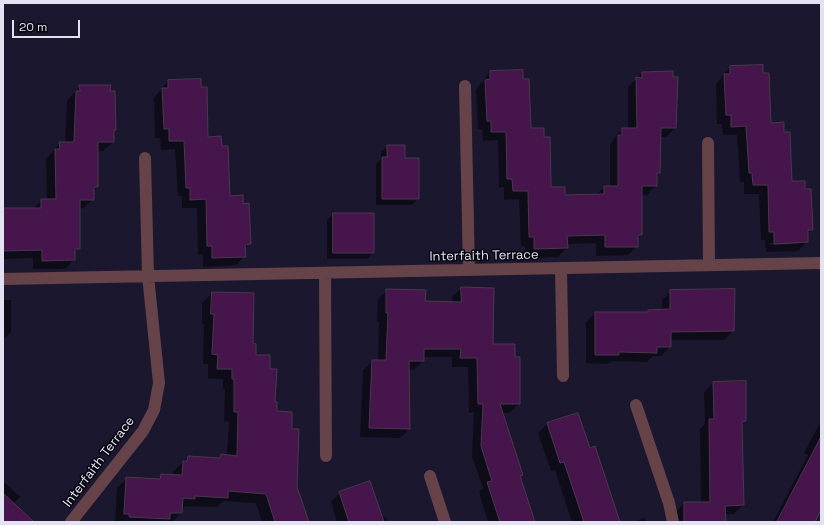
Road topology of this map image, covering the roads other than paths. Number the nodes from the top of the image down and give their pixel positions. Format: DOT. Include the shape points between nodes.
graph roads {
  1 [pos="465,86"];
  2 [pos="708,143"];
  3 [pos="145,158"];
  4 [pos="821,263"];
  5 [pos="709,265"];
  6 [pos="561,268"];
  7 [pos="469,270"];
  8 [pos="325,273"];
  9 [pos="148,276"];
  10 [pos="3,279"];
  11 [pos="563,376"];
  12 [pos="636,405"];
  13 [pos="326,456"];
  14 [pos="430,476"];
  15 [pos="71,522"];
  16 [pos="445,522"];
  17 [pos="673,522"];
  1 -- 7 [label="street"];
  2 -- 5 [label="street"];
  3 -- 9 [label="street, Interfaith Terrace"];
  4 -- 5 [label="street, Interfaith Terrace"];
  5 -- 6 [label="street, Interfaith Terrace"];
  6 -- 7 [label="street, Interfaith Terrace"];
  6 -- 11 [label="street"];
  7 -- 8 [label="street, Interfaith Terrace"];
  8 -- 9 [label="street, Interfaith Terrace"];
  8 -- 13 [label="street"];
  9 -- 10 [label="street, Interfaith Terrace"];
  9 -- 15 [label="street, Interfaith Terrace" via="159,383 154,410 143,431"];
  12 -- 17 [label="street"];
  14 -- 16 [label="street"];
}
